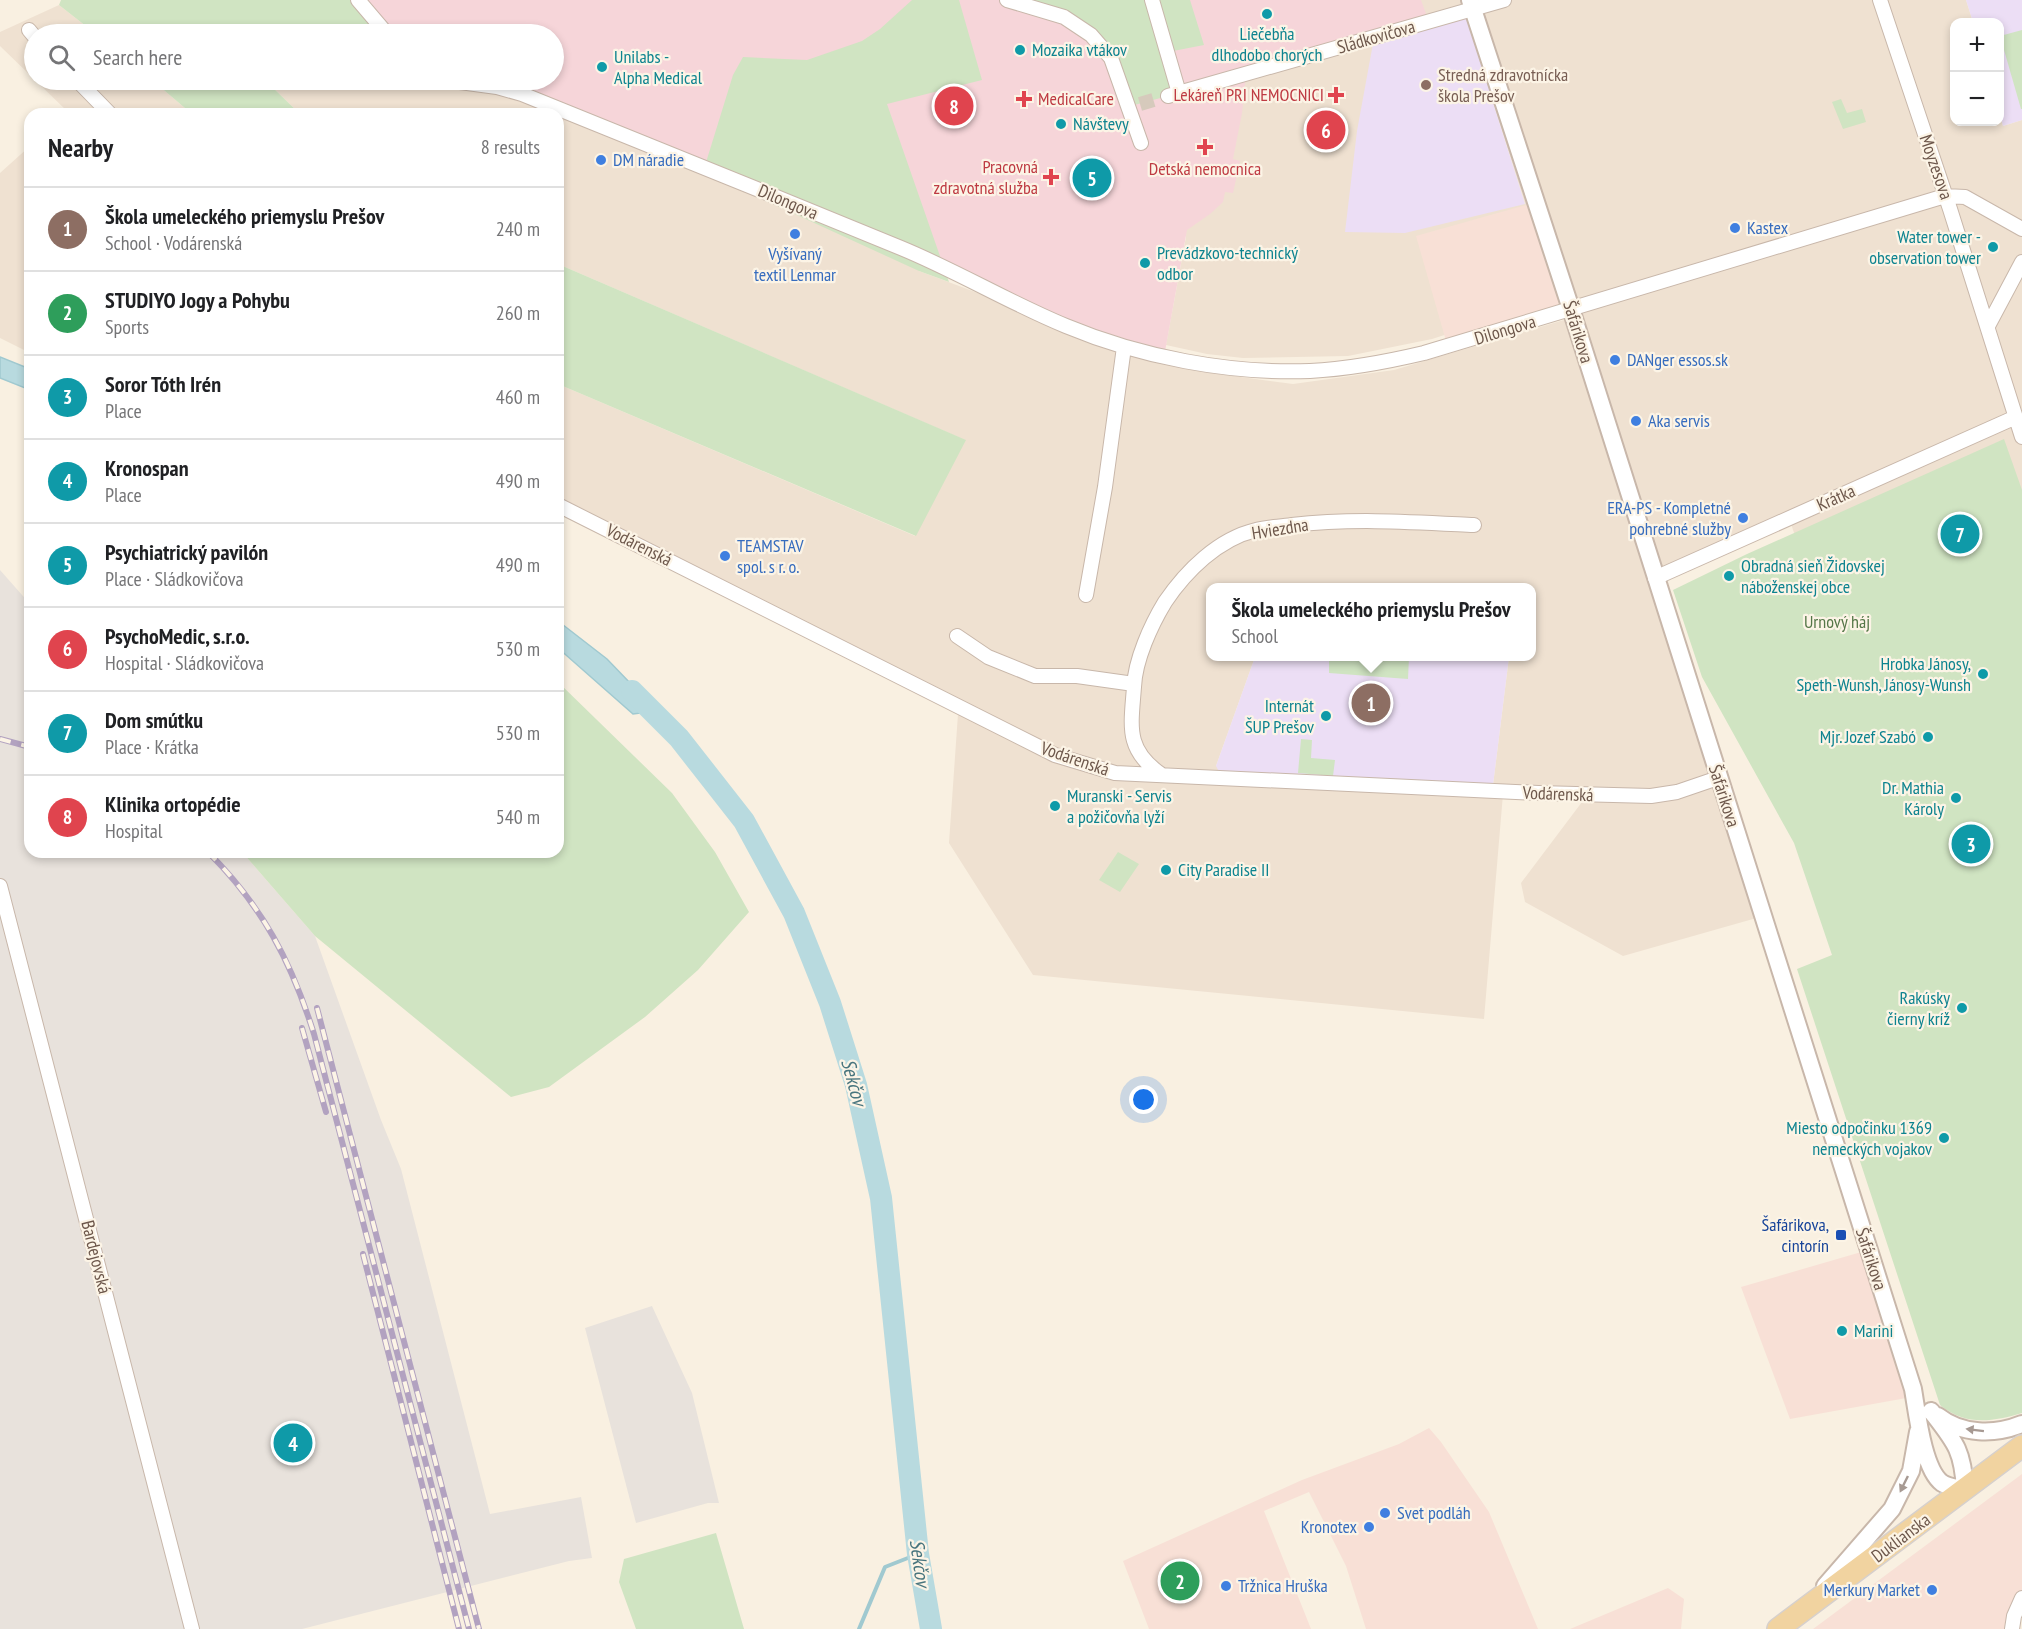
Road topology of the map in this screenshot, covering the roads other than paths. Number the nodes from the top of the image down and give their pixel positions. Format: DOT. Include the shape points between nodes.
graph roads {
  1 [pos="358,0"];
  2 [pos="1006,0"];
  3 [pos="1152,0"];
  4 [pos="1504,0"];
  5 [pos="1880,0"];
  6 [pos="1472,4"];
  7 [pos="378,24"];
  8 [pos="86,90"];
  9 [pos="508,90"];
  10 [pos="104,108"];
  11 [pos="556,108"];
  12 [pos="564,111"];
  13 [pos="1140,143"];
  14 [pos="1946,196"];
  15 [pos="2022,229"];
  16 [pos="2022,262"];
  17 [pos="1571,309"];
  18 [pos="1988,326"];
  19 [pos="1124,347"];
  20 [pos="2016,417"];
  21 [pos="2022,437"];
  22 [pos="564,508"];
  23 [pos="1474,525"];
  24 [pos="1655,578"];
  25 [pos="1086,595"];
  26 [pos="957,636"];
  27 [pos="1134,684"];
  28 [pos="1163,776"];
  29 [pos="1718,778"];
  30 [pos="0,886"];
  31 [pos="1913,1389"];
  32 [pos="1931,1412"];
  33 [pos="2022,1424"];
  34 [pos="1919,1428"];
  35 [pos="2022,1446"];
  36 [pos="1965,1490"];
  37 [pos="2022,1598"];
  38 [pos="1803,1610"];
  39 [pos="192,1629"];
  40 [pos="1778,1629"];
  41 [pos="2012,1629"];
  1 -- 7 [label="street"];
  2 -- 13 [label="street" via="1064,17 1091,35 1111,58 1134,106"];
  3 -- 6 [label="street, Sládkovičova" via="1174,94"];
  4 -- 6 [label="street, Sládkovičova"];
  5 -- 14 [label="street, Moyzesova"];
  6 -- 17 [label="street, Šafárikova"];
  8 -- 10 [label="street"];
  9 -- 11 [label="street, Dilongova"];
  12 -- 19 [label="street, Dilongova" via="909,252 1066,326"];
  14 -- 15 [label="street" via="1965,197"];
  14 -- 17 [label="street, Dilongova"];
  14 -- 18 [label="street, Moyzesova"];
  16 -- 18 [label="street"];
  17 -- 19 [label="street, Dilongova" via="1424,353 1338,369 1245,369"];
  17 -- 24 [label="street, Šafárikova"];
  18 -- 20 [label="street, Moyzesova"];
  19 -- 25 [label="street"];
  20 -- 21 [label="street, Moyzesova"];
  20 -- 24 [label="street, Krátka"];
  22 -- 28 [label="street, Vodárenská" via="1055,755 1115,773"];
  23 -- 27 [label="street, Hviezdna" via="1371,520 1306,524 1255,530 1227,543 1204,557 1171,593 1142,650"];
  24 -- 29 [label="street, Šafárikova"];
  26 -- 27 [label="street" via="988,657 1035,676 1077,676"];
  27 -- 28 [label="street, Hviezdna" via="1133,741 1148,766"];
  28 -- 29 [label="street, Vodárenská" via="1651,796"];
  29 -- 31 [label="street, Šafárikova"];
  30 -- 39 [label="street, Bardejovská"];
  31 -- 32 [label="street"];
  31 -- 34 [label="street, Šafárikova"];
  33 -- 32 [label="street, one-way" via="2005,1431 1974,1431 1946,1423"];
  32 -- 36 [label="street" via="1960,1454"];
  34 -- 36 [label="street, Šafárikova" via="1927,1458 1942,1483"];
  34 -- 38 [label="street, one-way" via="1911,1471 1892,1509"];
  35 -- 36 [label="main road, Duklianska"];
  36 -- 38 [label="main road, Duklianska"];
  37 -- 41 [label="street"];
  38 -- 40 [label="main road, Duklianska"];
}
